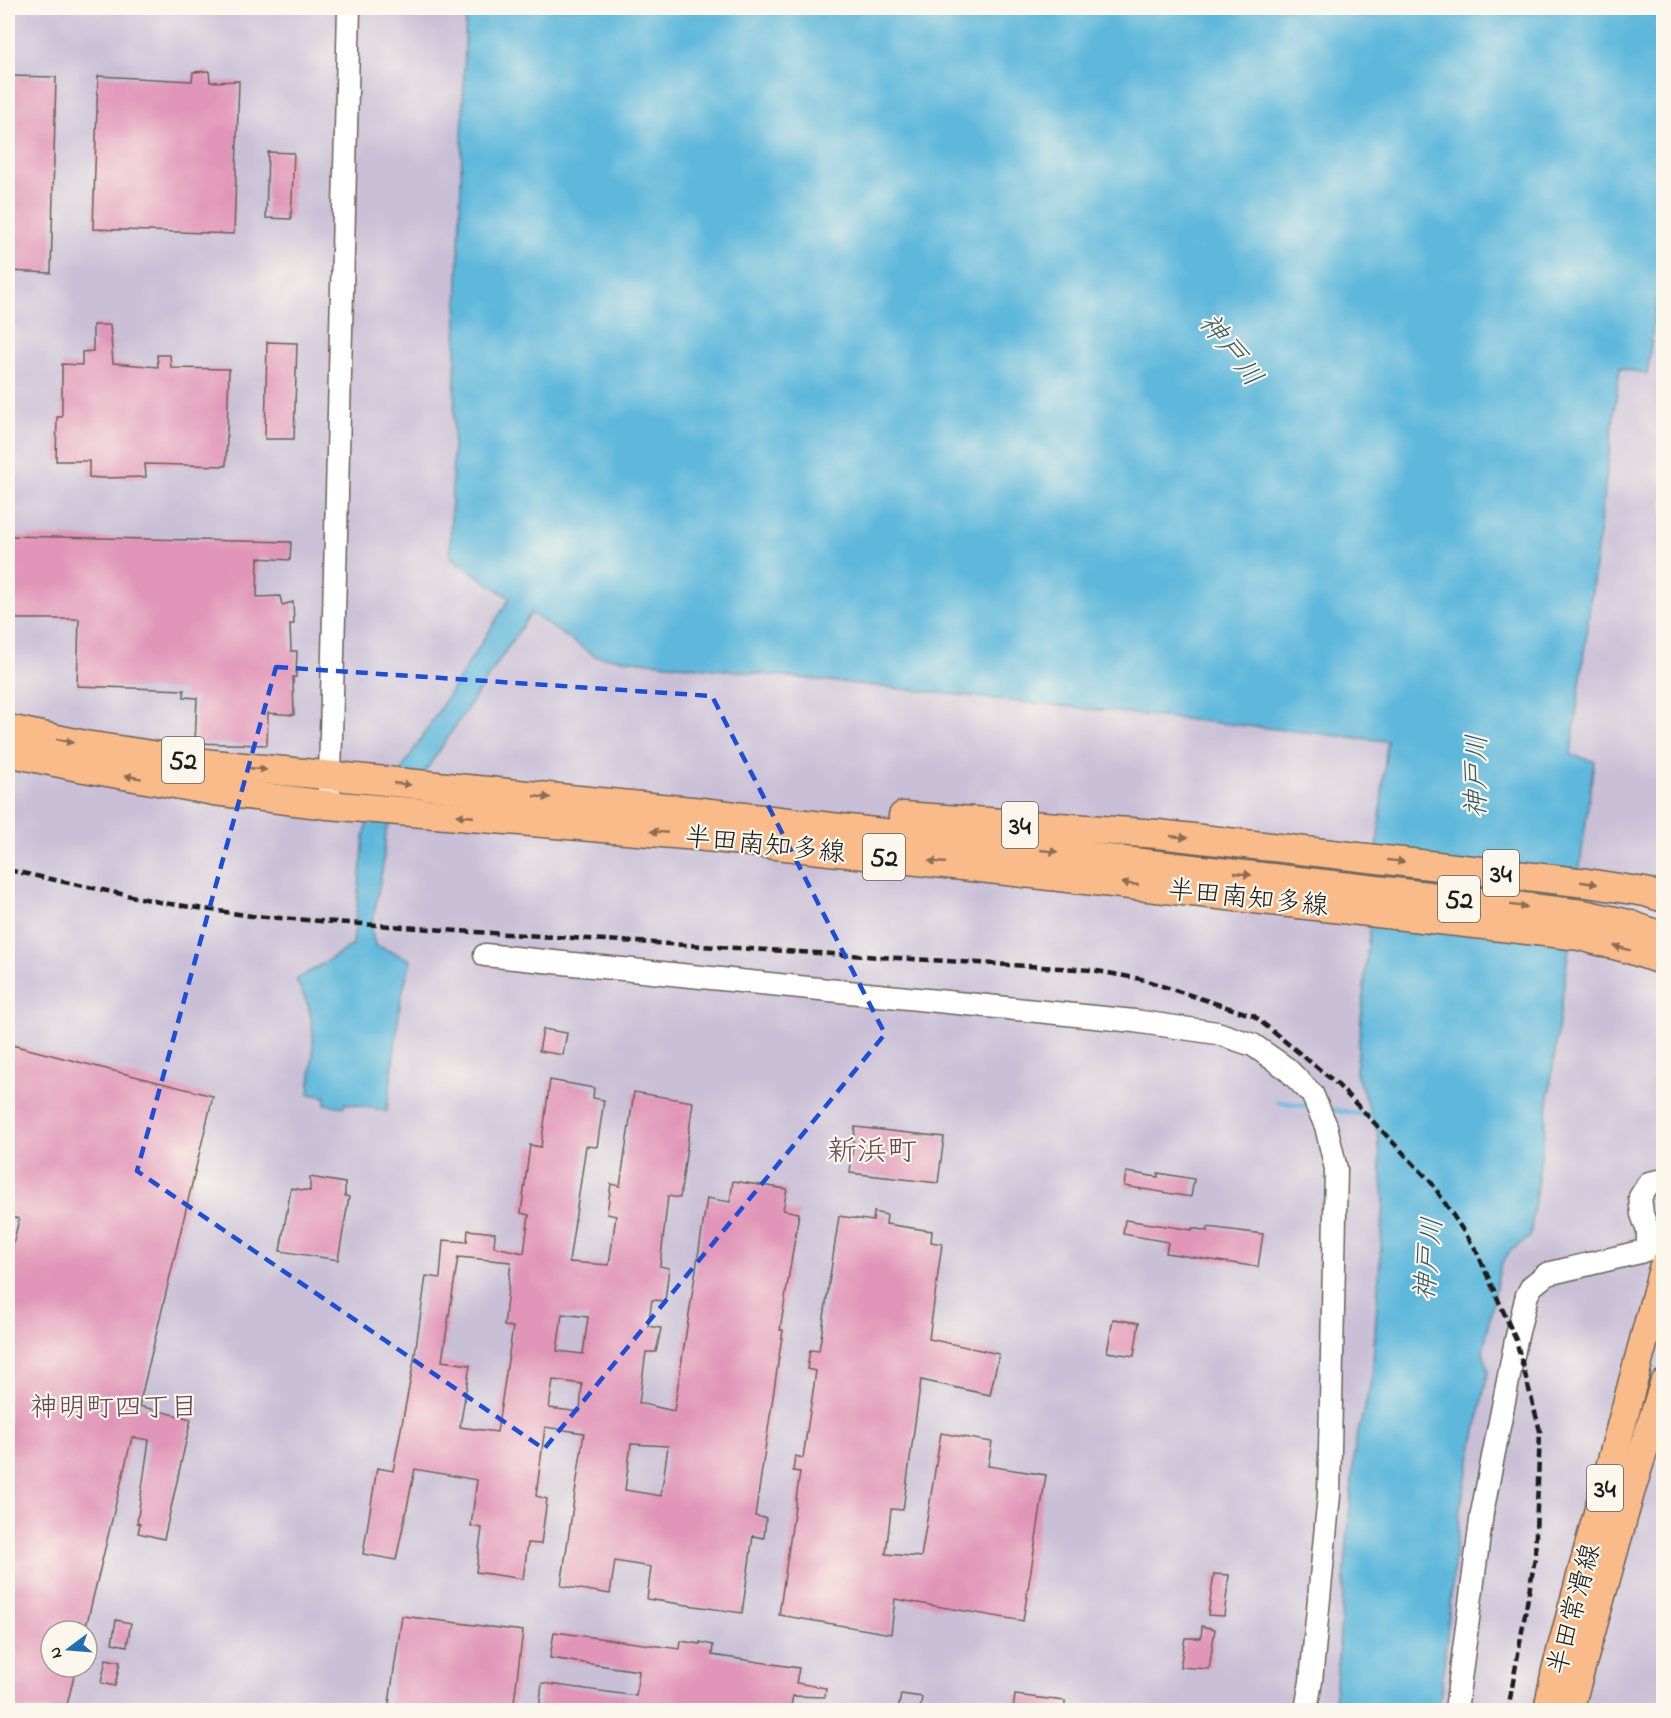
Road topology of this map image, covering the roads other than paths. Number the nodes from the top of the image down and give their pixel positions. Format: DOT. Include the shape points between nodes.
graph roads {
  1 [pos="349,8"];
  2 [pos="8,729"];
  3 [pos="8,752"];
  4 [pos="330,776"];
  5 [pos="359,793"];
  6 [pos="437,801"];
  7 [pos="328,805"];
  8 [pos="702,812"];
  9 [pos="1335,896"];
  10 [pos="1664,898"];
  11 [pos="1581,925"];
  12 [pos="1664,938"];
  13 [pos="485,955"];
  14 [pos="1664,961"];
  15 [pos="1664,1180"];
  16 [pos="1664,1265"];
  17 [pos="1664,1321"];
  18 [pos="1664,1384"];
  19 [pos="1306,1710"];
  20 [pos="1456,1710"];
  21 [pos="1548,1710"];
  22 [pos="1563,1710"];
  23 [pos="1569,1710"];
  1 -- 4 [label="street"];
  2 -- 4 [label="main road, 半田南知多線 / 52, one-way" via="213,765"];
  7 -- 3 [label="main road, 半田南知多線 / 52, one-way" via="214,792"];
  4 -- 5 [label="main road, 半田南知多線 / 52"];
  4 -- 7 [label="street"];
  5 -- 6 [label="main road, 半田南知多線 / 52"];
  5 -- 7 [label="main road, 半田南知多線 / 52"];
  6 -- 8 [label="main road, 半田南知多線 / 52, one-way"];
  9 -- 6 [label="main road, 半田南知多線 / 52, one-way" via="697,836"];
  8 -- 9 [label="main road, 半田南知多線 / 52, one-way"];
  8 -- 10 [label="main road, 34, one-way" via="799,808 1158,834 1587,883"];
  9 -- 11 [label="main road, 半田南知多線 / 52"];
  11 -- 12 [label="main road, 半田南知多線 / 52" via="1628,924"];
  14 -- 11 [label="main road, 半田南知多線 / 52, one-way"];
  13 -- 19 [label="street" via="1217,1033 1253,1045 1286,1068 1312,1094 1326,1126 1336,1169 1329,1495"];
  15 -- 20 [label="street" via="1649,1182 1640,1197 1648,1249 1547,1274 1527,1295 1482,1513"];
  16 -- 21 [label="main road, 半田常滑線 / 34"];
  17 -- 22 [label="main road, 半田常滑線 / 34" via="1637,1412"];
  18 -- 23 [label="main road, 34"];
}
